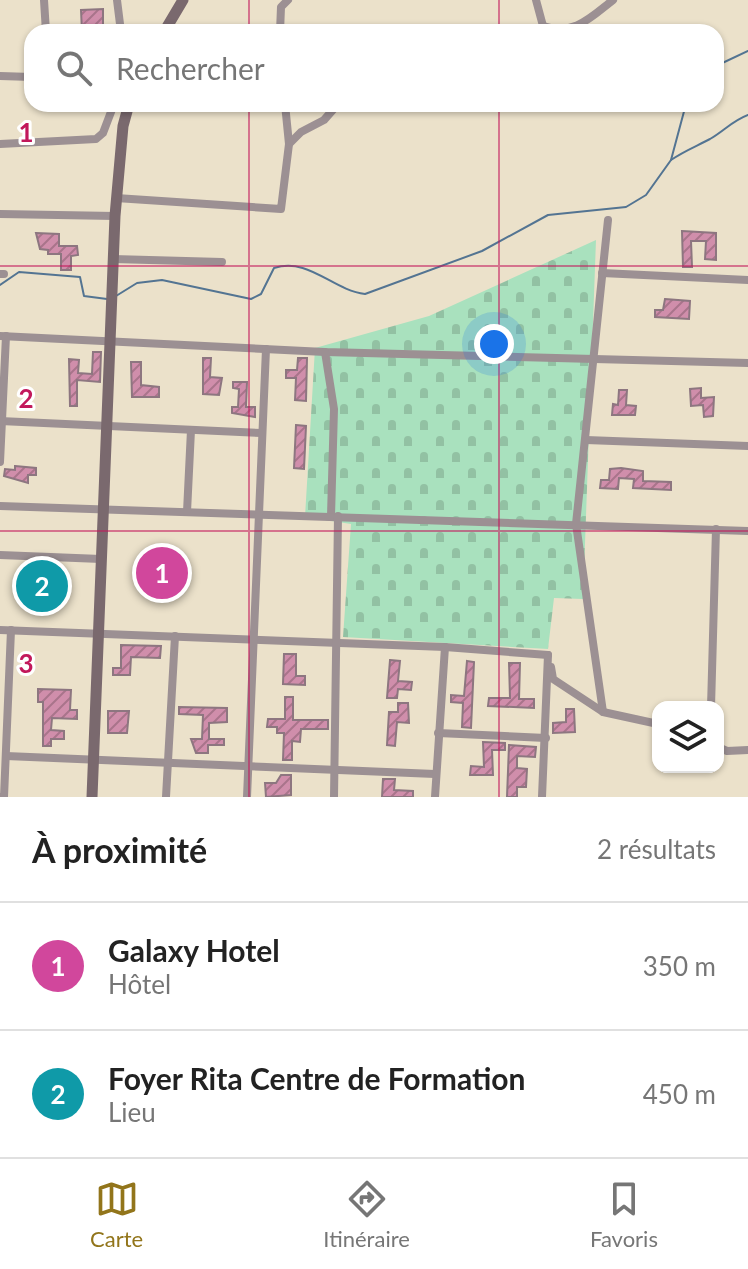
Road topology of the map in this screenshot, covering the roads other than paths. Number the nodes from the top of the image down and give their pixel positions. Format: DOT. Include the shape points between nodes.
graph roads {
  1 [pos="44,0"];
  2 [pos="117,0"];
  3 [pos="183,0"];
  4 [pos="288,0"];
  5 [pos="536,0"];
  6 [pos="613,0"];
  7 [pos="46,24"];
  8 [pos="120,24"];
  9 [pos="169,24"];
  10 [pos="280,24"];
  11 [pos="542,24"];
  12 [pos="583,24"];
  13 [pos="0,76"];
  14 [pos="24,77"];
  15 [pos="117,112"];
  16 [pos="122,112"];
  17 [pos="286,112"];
  18 [pos="331,112"];
  19 [pos="0,144"];
  20 [pos="289,144"];
  21 [pos="116,198"];
  22 [pos="0,214"];
  23 [pos="115,216"];
  24 [pos="608,220"];
  25 [pos="113,259"];
  26 [pos="222,262"];
  27 [pos="602,273"];
  28 [pos="748,280"];
  29 [pos="3,336"];
  30 [pos="112,344"];
  31 [pos="266,349"];
  32 [pos="325,352"];
  33 [pos="595,357"];
  34 [pos="748,363"];
  35 [pos="1,421"];
  36 [pos="108,426"];
  37 [pos="191,430"];
  38 [pos="262,433"];
  39 [pos="586,440"];
  40 [pos="748,446"];
  41 [pos="0,462"];
  42 [pos="0,506"];
  43 [pos="102,509"];
  44 [pos="187,512"];
  45 [pos="258,516"];
  46 [pos="334,516"];
  47 [pos="576,524"];
  48 [pos="716,529"];
  49 [pos="748,531"];
  50 [pos="0,555"];
  51 [pos="101,559"];
  52 [pos="0,630"];
  53 [pos="11,630"];
  54 [pos="98,634"];
  55 [pos="175,636"];
  56 [pos="254,642"];
  57 [pos="338,642"];
  58 [pos="445,647"];
  59 [pos="548,655"];
  60 [pos="711,701"];
  61 [pos="603,712"];
  62 [pos="652,723"];
  63 [pos="438,733"];
  64 [pos="546,738"];
  65 [pos="724,750"];
  66 [pos="748,750"];
  67 [pos="93,760"];
  68 [pos="4,761"];
  69 [pos="168,763"];
  70 [pos="249,768"];
  71 [pos="335,771"];
  72 [pos="435,774"];
  73 [pos="0,797"];
  74 [pos="92,797"];
  75 [pos="166,797"];
  76 [pos="247,797"];
  77 [pos="334,797"];
  78 [pos="435,797"];
  79 [pos="542,797"];
  1 -- 7 [label="street"];
  2 -- 8 [label="street"];
  3 -- 9 [label="main road"];
  4 -- 10 [label="street" via="281,7"];
  5 -- 11 [label="street"];
  6 -- 12 [label="street"];
  13 -- 14 [label="street"];
  15 -- 19 [label="street" via="96,139"];
  16 -- 21 [label="main road"];
  17 -- 20 [label="street"];
  18 -- 20 [label="street"];
  20 -- 21 [label="street" via="281,209"];
  21 -- 23 [label="main road"];
  22 -- 23 [label="street"];
  23 -- 25 [label="main road"];
  24 -- 27 [label="street"];
  25 -- 26 [label="street"];
  25 -- 30 [label="main road"];
  27 -- 28 [label="street"];
  27 -- 33 [label="street"];
  29 -- 30 [label="street"];
  29 -- 35 [label="street"];
  30 -- 31 [label="street"];
  30 -- 36 [label="main road"];
  31 -- 32 [label="street"];
  31 -- 38 [label="street"];
  32 -- 33 [label="street"];
  32 -- 46 [label="street" via="334,409"];
  33 -- 34 [label="street"];
  33 -- 39 [label="street"];
  35 -- 36 [label="street"];
  35 -- 41 [label="street"];
  36 -- 37 [label="street"];
  36 -- 43 [label="main road"];
  37 -- 38 [label="street"];
  37 -- 44 [label="street"];
  38 -- 45 [label="street"];
  39 -- 40 [label="street"];
  39 -- 47 [label="street"];
  42 -- 43 [label="street"];
  43 -- 44 [label="street"];
  43 -- 51 [label="main road"];
  44 -- 45 [label="street"];
  45 -- 46 [label="street"];
  45 -- 56 [label="street"];
  46 -- 47 [label="street"];
  46 -- 57 [label="street"];
  47 -- 48 [label="street"];
  47 -- 61 [label="street"];
  48 -- 49 [label="street"];
  48 -- 60 [label="street"];
  50 -- 51 [label="street"];
  51 -- 54 [label="main road"];
  52 -- 53 [label="street"];
  53 -- 54 [label="street"];
  53 -- 68 [label="street"];
  54 -- 55 [label="street"];
  54 -- 67 [label="main road"];
  55 -- 56 [label="street"];
  55 -- 69 [label="street"];
  56 -- 57 [label="street"];
  56 -- 70 [label="street"];
  57 -- 58 [label="street"];
  57 -- 71 [label="street"];
  58 -- 59 [label="street"];
  58 -- 63 [label="street"];
  59 -- 61 [label="street" via="553,679"];
  59 -- 64 [label="street"];
  61 -- 62 [label="street"];
  63 -- 64 [label="street"];
  63 -- 72 [label="street"];
  64 -- 79 [label="street"];
  65 -- 66 [label="street"];
  67 -- 68 [label="street"];
  67 -- 69 [label="street"];
  67 -- 74 [label="main road"];
  68 -- 73 [label="street"];
  69 -- 70 [label="street"];
  69 -- 75 [label="street"];
  70 -- 71 [label="street"];
  70 -- 76 [label="street"];
  71 -- 72 [label="street"];
  71 -- 77 [label="street"];
  72 -- 78 [label="street"];
}
